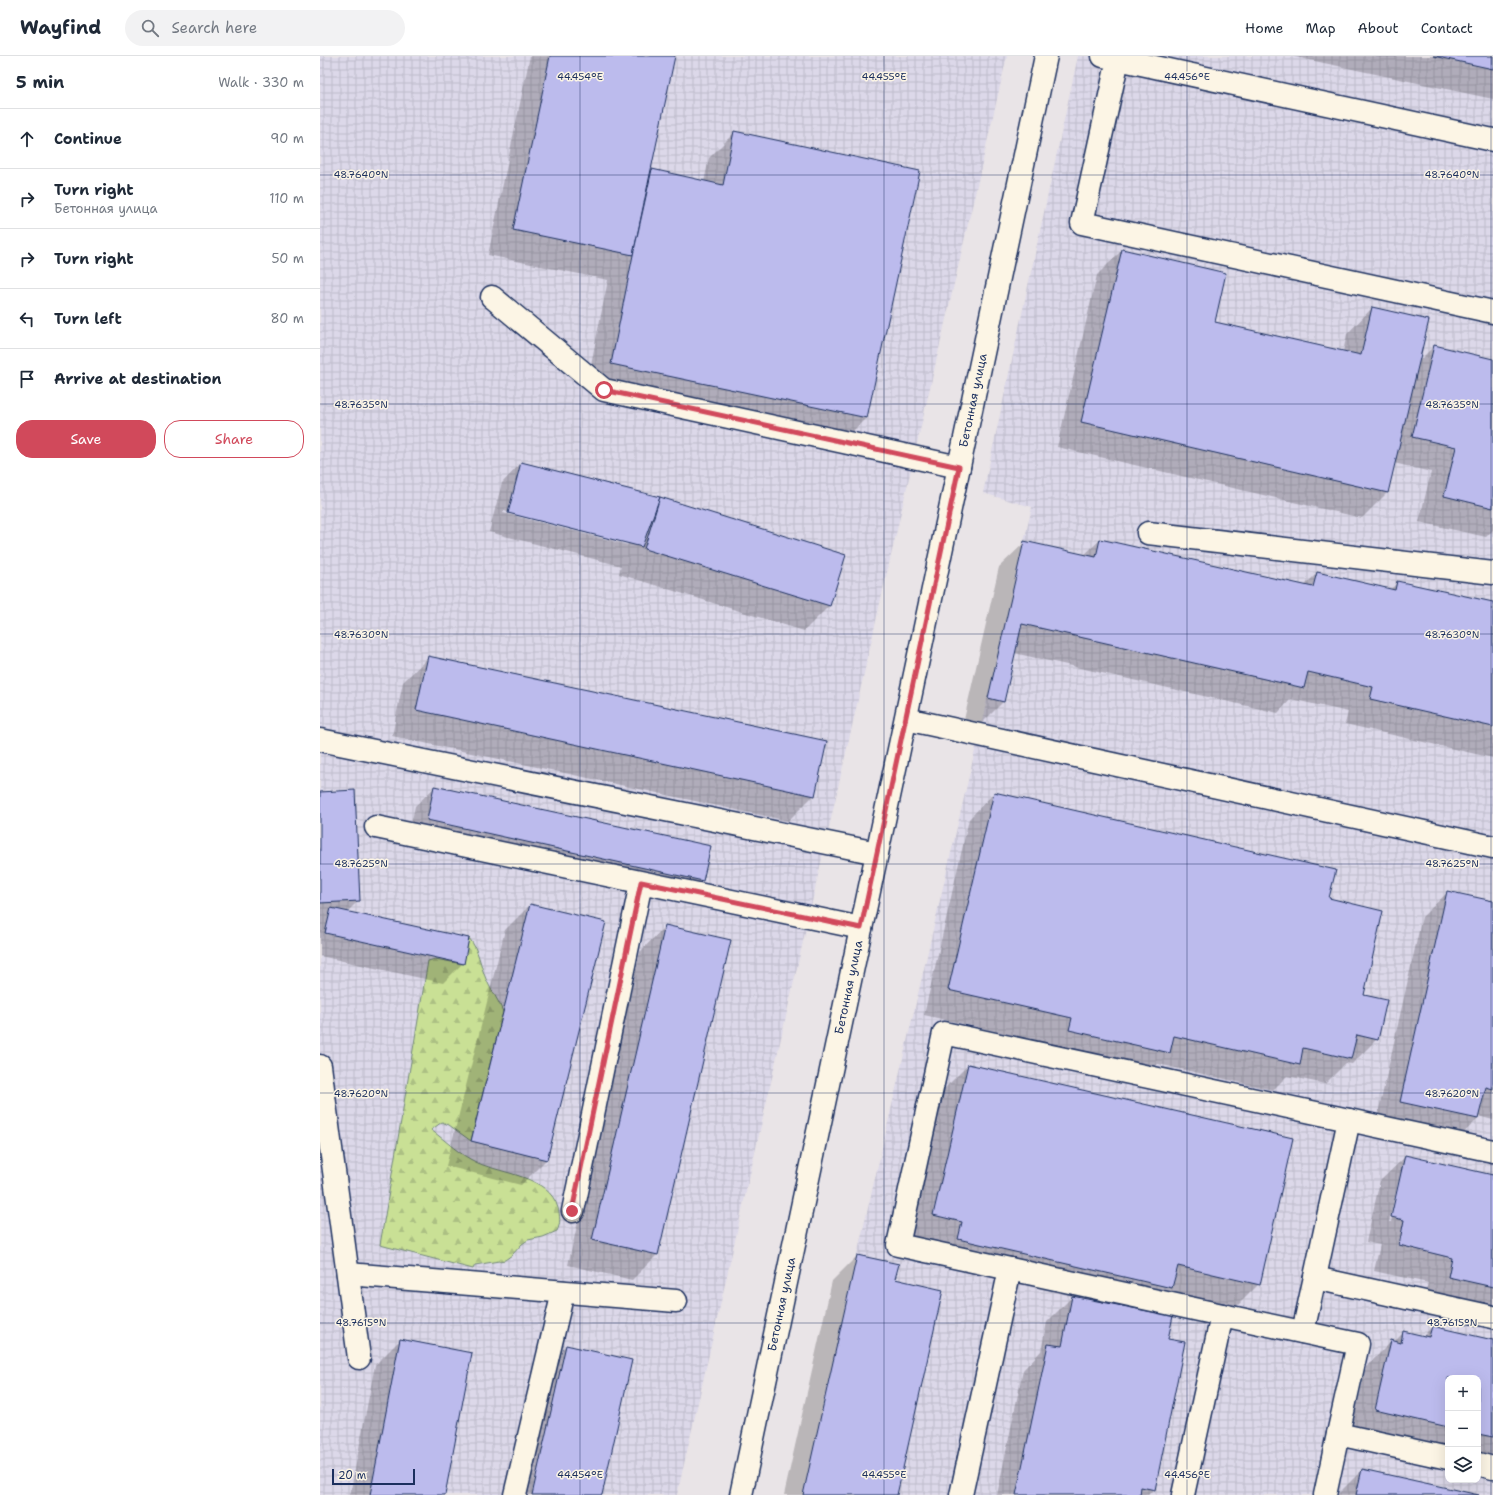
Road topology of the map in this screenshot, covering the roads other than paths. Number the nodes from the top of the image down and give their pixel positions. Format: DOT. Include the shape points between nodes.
graph roads {
  1 [pos="1046,56"];
  2 [pos="1113,57"];
  3 [pos="1493,140"];
  4 [pos="492,296"];
  5 [pos="1493,312"];
  6 [pos="959,467"];
  7 [pos="1148,533"];
  8 [pos="1493,573"];
  9 [pos="906,719"];
  10 [pos="320,740"];
  11 [pos="376,827"];
  12 [pos="1493,846"];
  13 [pos="877,853"];
  14 [pos="641,882"];
  15 [pos="861,928"];
  16 [pos="320,1066"];
  17 [pos="1349,1120"];
  18 [pos="1493,1151"];
  19 [pos="572,1211"];
  20 [pos="1010,1269"];
  21 [pos="348,1274"];
  22 [pos="1315,1278"];
  23 [pos="563,1292"];
  24 [pos="676,1301"];
  25 [pos="1222,1315"];
  26 [pos="1493,1316"];
  27 [pos="1303,1332"];
  28 [pos="359,1358"];
  29 [pos="1338,1434"];
  30 [pos="1445,1457"];
  31 [pos="1481,1465"];
  32 [pos="1493,1468"];
  33 [pos="515,1495"];
  34 [pos="741,1495"];
  35 [pos="961,1495"];
  36 [pos="1183,1495"];
  37 [pos="1325,1495"];
  1 -- 6 [label="street, Бетонная улица"];
  2 -- 3 [label="street"];
  2 -- 5 [label="street" via="1082,223"];
  4 -- 6 [label="street" via="604,390"];
  6 -- 9 [label="street, Бетонная улица"];
  7 -- 8 [label="street"];
  9 -- 12 [label="street"];
  9 -- 13 [label="street, Бетонная улица"];
  10 -- 13 [label="street"];
  11 -- 14 [label="street"];
  13 -- 15 [label="street, Бетонная улица"];
  14 -- 15 [label="street"];
  14 -- 19 [label="street"];
  15 -- 34 [label="street, Бетонная улица"];
  16 -- 21 [label="street"];
  17 -- 18 [label="street"];
  17 -- 20 [label="street" via="944,1033 898,1245"];
  17 -- 22 [label="street"];
  20 -- 25 [label="street"];
  20 -- 35 [label="street"];
  21 -- 23 [label="street"];
  21 -- 28 [label="street"];
  22 -- 26 [label="street"];
  22 -- 27 [label="street"];
  23 -- 24 [label="street"];
  23 -- 33 [label="street"];
  25 -- 27 [label="street"];
  25 -- 36 [label="street"];
  27 -- 29 [label="street" via="1358,1344"];
  29 -- 30 [label="street"];
  29 -- 37 [label="street"];
  31 -- 32 [label="street"];
}
